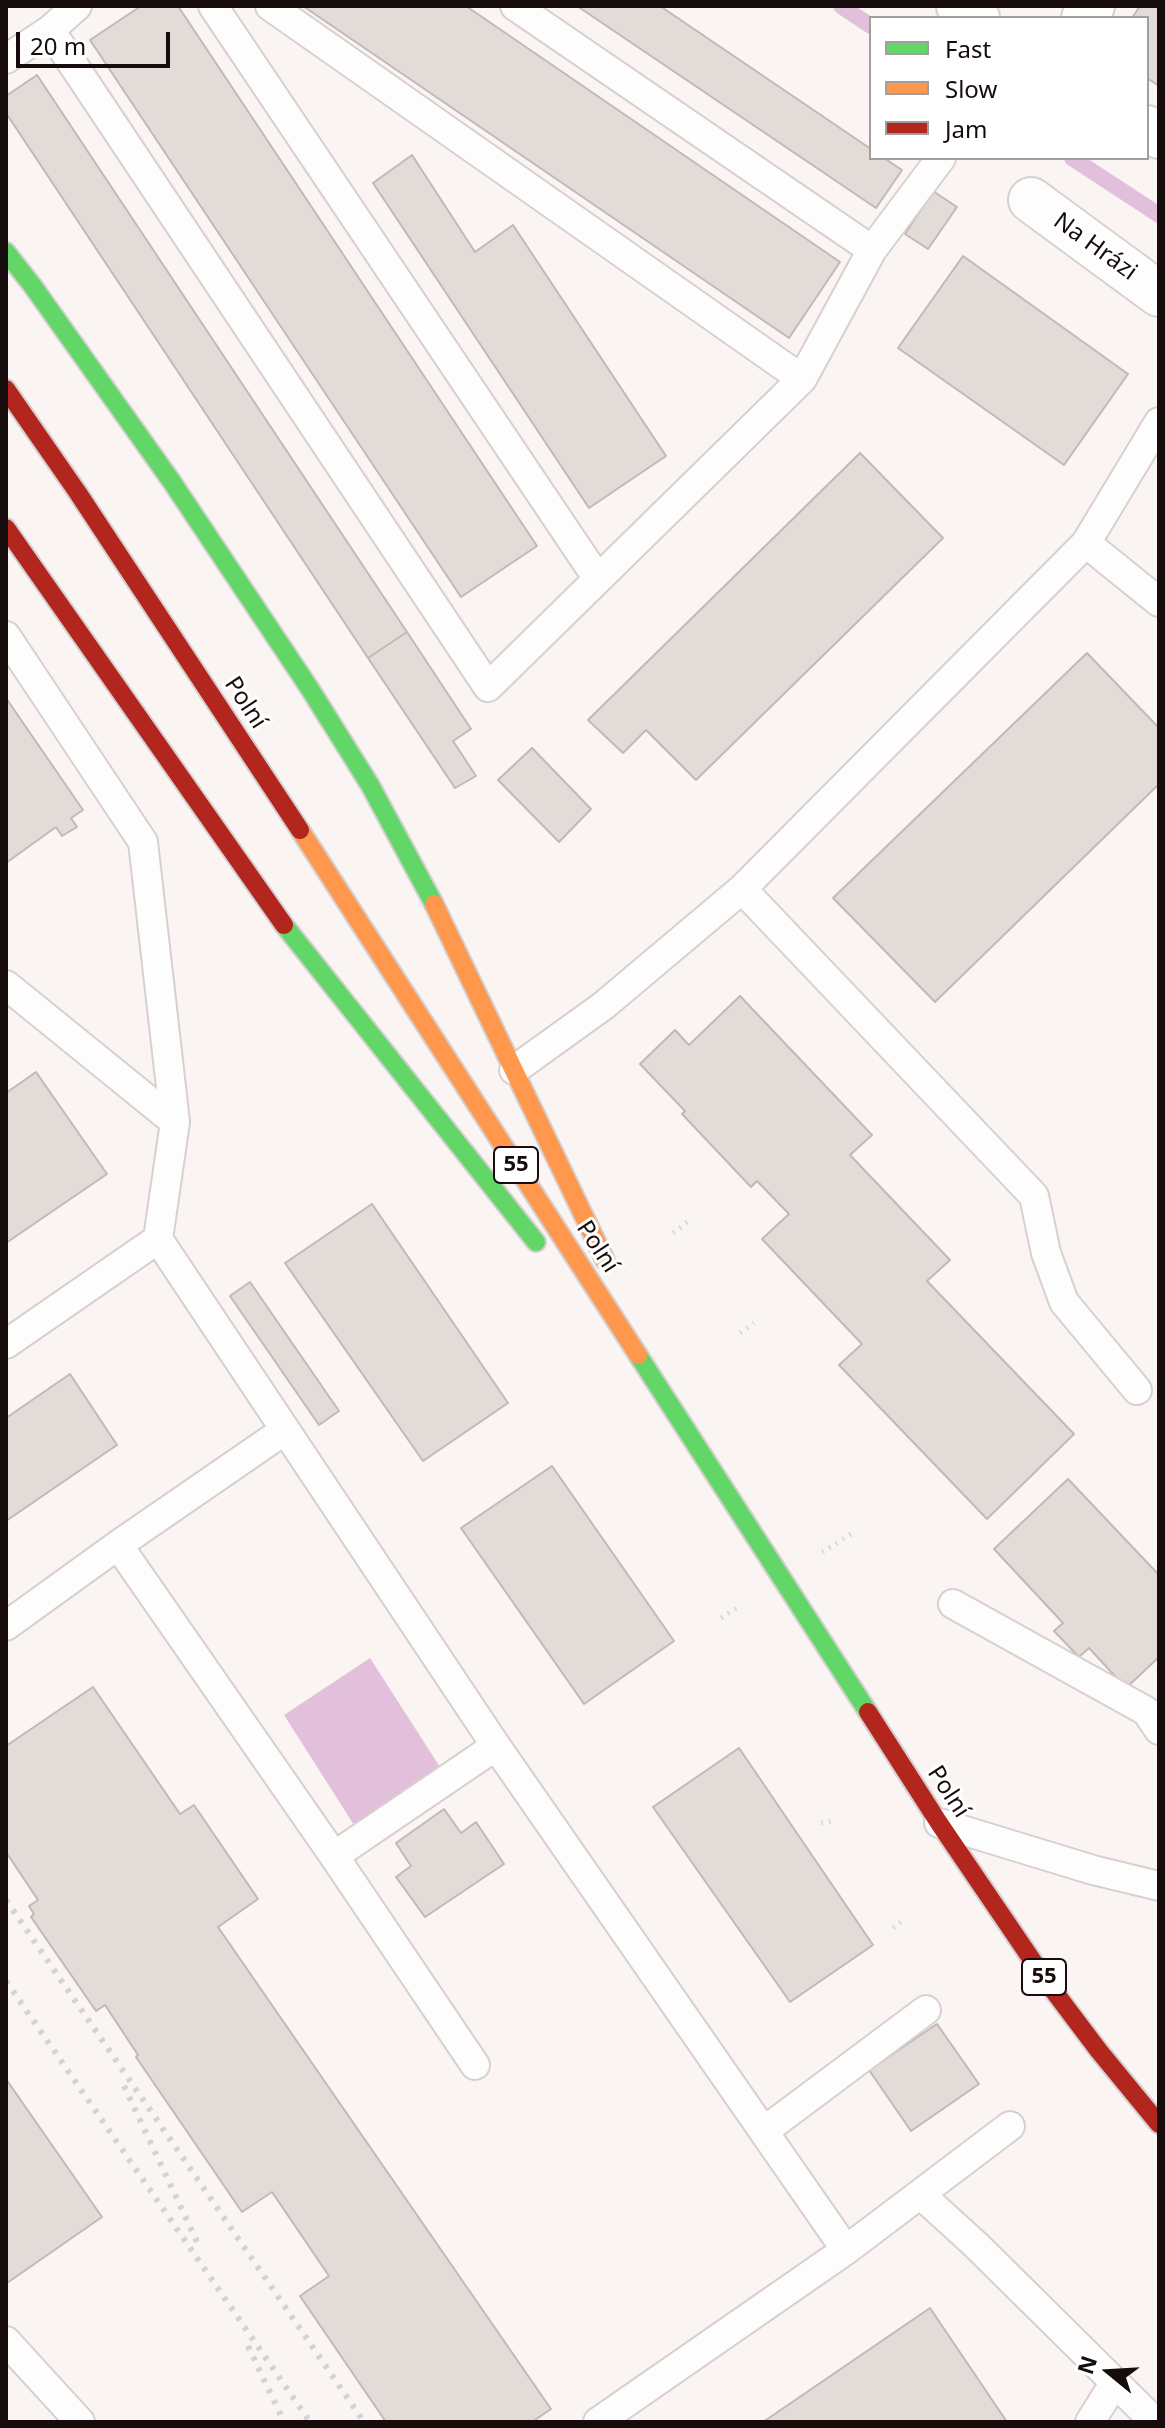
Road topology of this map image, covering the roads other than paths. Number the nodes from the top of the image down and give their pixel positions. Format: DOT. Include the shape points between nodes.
graph roads {
  1 [pos="77,6"];
  2 [pos="213,6"];
  3 [pos="270,6"];
  4 [pos="515,6"];
  5 [pos="50,30"];
  6 [pos="6,59"];
  7 [pos="940,160"];
  8 [pos="1031,200"];
  9 [pos="872,250"];
  10 [pos="6,252"];
  11 [pos="1159,294"];
  12 [pos="802,379"];
  13 [pos="6,389"];
  14 [pos="1159,422"];
  15 [pos="6,528"];
  16 [pos="1086,543"];
  17 [pos="598,579"];
  18 [pos="1159,602"];
  19 [pos="6,636"];
  20 [pos="742,889"];
  21 [pos="6,985"];
  22 [pos="514,1070"];
  23 [pos="175,1122"];
  24 [pos="158,1239"];
  25 [pos="551,1261"];
  26 [pos="580,1297"];
  27 [pos="6,1344"];
  28 [pos="1137,1390"];
  29 [pos="285,1430"];
  30 [pos="687,1432"];
  31 [pos="118,1545"];
  32 [pos="953,1604"];
  33 [pos="6,1626"];
  34 [pos="1159,1730"];
  35 [pos="496,1746"];
  36 [pos="939,1823"];
  37 [pos="334,1856"];
  38 [pos="1155,1881"];
  39 [pos="926,2010"];
  40 [pos="475,2065"];
  41 [pos="1159,2124"];
  42 [pos="1010,2126"];
  43 [pos="764,2131"];
  44 [pos="920,2194"];
  45 [pos="846,2250"];
  46 [pos="6,2341"];
  47 [pos="1115,2382"];
  48 [pos="80,2422"];
  49 [pos="598,2422"];
  50 [pos="1090,2422"];
  51 [pos="1155,2422"];
  1 -- 5 [label="lane"];
  2 -- 17 [label="lane"];
  3 -- 12 [label="lane"];
  4 -- 9 [label="lane"];
  5 -- 6 [label="lane"];
  5 -- 17 [label="lane" via="488,687"];
  7 -- 9 [label="lane"];
  8 -- 11 [label="street, Na Hrázi"];
  9 -- 12 [label="lane"];
  10 -- 22 [label="main road" via="172,482 370,785"];
  12 -- 17 [label="lane"];
  13 -- 30 [label="main road, Polní / 55" via="345,899"];
  14 -- 16 [label="lane"];
  15 -- 25 [label="main road" via="278,918"];
  16 -- 18 [label="lane"];
  16 -- 20 [label="lane"];
  19 -- 23 [label="lane" via="143,842"];
  20 -- 22 [label="lane" via="603,1006"];
  20 -- 28 [label="lane" via="1034,1196 1064,1302"];
  21 -- 23 [label="lane"];
  22 -- 30 [label="main road"];
  23 -- 24 [label="lane"];
  24 -- 27 [label="lane"];
  24 -- 29 [label="lane"];
  26 -- 30 [label="main road"];
  29 -- 31 [label="lane"];
  29 -- 35 [label="lane"];
  30 -- 36 [label="main road, Polní / 55"];
  31 -- 33 [label="lane"];
  31 -- 37 [label="lane"];
  32 -- 34 [label="lane" via="1146,1711"];
  35 -- 37 [label="lane"];
  35 -- 43 [label="lane"];
  36 -- 38 [label="lane" via="1093,1870"];
  36 -- 41 [label="main road, Polní / 55" via="1047,1982"];
  37 -- 40 [label="lane"];
  39 -- 43 [label="lane"];
  42 -- 44 [label="lane"];
  43 -- 45 [label="lane"];
  44 -- 45 [label="lane"];
  44 -- 47 [label="lane"];
  45 -- 49 [label="lane"];
  46 -- 48 [label="lane"];
  47 -- 50 [label="lane"];
  47 -- 51 [label="lane"];
}
